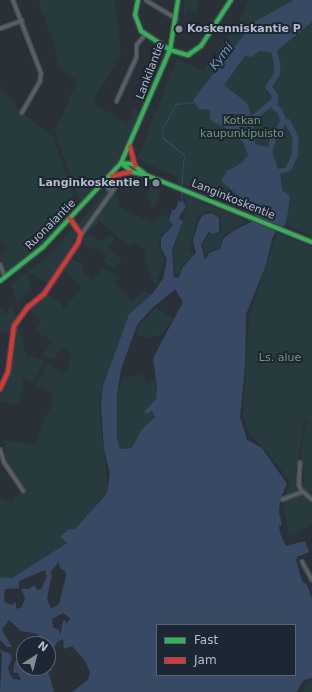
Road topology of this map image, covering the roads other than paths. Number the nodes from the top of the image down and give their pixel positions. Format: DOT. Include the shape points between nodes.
graph roads {
  1 [pos="13,0"];
  2 [pos="138,0"];
  3 [pos="146,0"];
  4 [pos="178,0"];
  5 [pos="231,0"];
  6 [pos="176,18"];
  7 [pos="22,20"];
  8 [pos="0,28"];
  9 [pos="145,34"];
  10 [pos="170,50"];
  11 [pos="116,102"];
  12 [pos="22,112"];
  13 [pos="130,146"];
  14 [pos="121,163"];
  15 [pos="137,168"];
  16 [pos="132,172"];
  17 [pos="146,175"];
  18 [pos="111,176"];
  19 [pos="104,183"];
  20 [pos="114,188"];
  21 [pos="111,190"];
  22 [pos="70,219"];
  23 [pos="81,234"];
  24 [pos="312,242"];
  25 [pos="0,264"];
  26 [pos="5,278"];
  27 [pos="0,281"];
  28 [pos="0,389"];
  29 [pos="0,449"];
  30 [pos="300,462"];
  31 [pos="23,490"];
  32 [pos="303,491"];
  33 [pos="282,499"];
  34 [pos="312,499"];
  35 [pos="302,561"];
  36 [pos="312,580"];
  1 -- 7 [label="street"];
  2 -- 9 [label="street" via="135,15"];
  3 -- 6 [label="street"];
  4 -- 6 [label="street, Lankilantie"];
  5 -- 10 [label="street" via="221,19 196,51 188,55"];
  6 -- 10 [label="street, Lankilantie"];
  7 -- 8 [label="street"];
  7 -- 12 [label="street" via="41,76"];
  9 -- 10 [label="street"];
  9 -- 11 [label="street" via="136,45 136,57"];
  10 -- 13 [label="street, Lankilantie"];
  13 -- 14 [label="street, Lankilantie"];
  13 -- 15 [label="street" via="132,160"];
  14 -- 15 [label="street, Langinkoskentie" via="129,163"];
  14 -- 16 [label="street, Langinkoskentie"];
  14 -- 18 [label="street, Ruonalantie"];
  15 -- 17 [label="street, Langinkoskentie"];
  16 -- 17 [label="street, Langinkoskentie"];
  16 -- 18 [label="street"];
  17 -- 24 [label="street, Langinkoskentie"];
  18 -- 19 [label="street, Ruonalantie"];
  19 -- 21 [label="street"];
  19 -- 22 [label="street, Ruonalantie"];
  20 -- 21 [label="street"];
  21 -- 23 [label="street"];
  22 -- 23 [label="street"];
  22 -- 26 [label="street, Ruonalantie" via="32,257"];
  23 -- 28 [label="street" via="70,257 44,294 28,307 12,330 8,372"];
  25 -- 26 [label="street"];
  26 -- 27 [label="street, Ruonalantie"];
  29 -- 31 [label="street" via="4,462"];
  30 -- 32 [label="street" via="299,484"];
  32 -- 33 [label="street"];
  32 -- 34 [label="street"];
  35 -- 36 [label="street"];
}
